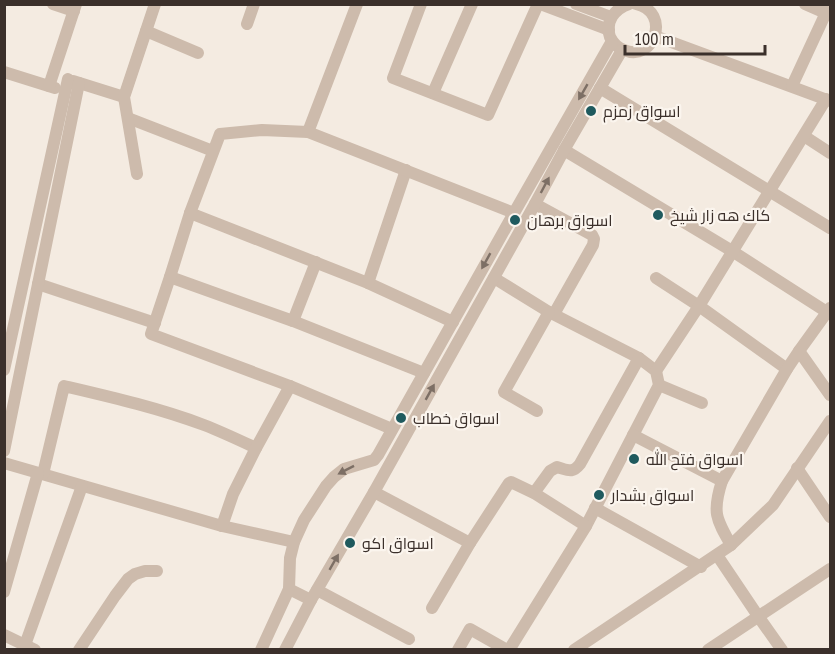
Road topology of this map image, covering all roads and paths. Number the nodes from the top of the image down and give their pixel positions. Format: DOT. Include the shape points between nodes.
graph roads {
  1 [pos="53,4"];
  2 [pos="155,4"];
  3 [pos="254,4"];
  4 [pos="357,4"];
  5 [pos="421,4"];
  6 [pos="472,4"];
  7 [pos="539,4"];
  8 [pos="576,4"];
  9 [pos="805,4"];
  10 [pos="636,5"];
  11 [pos="75,8"];
  12 [pos="829,11"];
  13 [pos="247,24"];
  14 [pos="146,31"];
  15 [pos="613,34"];
  16 [pos="655,36"];
  17 [pos="198,53"];
  18 [pos="4,72"];
  19 [pos="51,81"];
  20 [pos="70,85"];
  21 [pos="792,86"];
  22 [pos="600,88"];
  23 [pos="433,93"];
  24 [pos="124,97"];
  25 [pos="828,100"];
  26 [pos="128,118"];
  27 [pos="308,132"];
  28 [pos="804,136"];
  29 [pos="564,150"];
  30 [pos="213,151"];
  31 [pos="831,153"];
  32 [pos="406,170"];
  33 [pos="137,174"];
  34 [pos="770,191"];
  35 [pos="535,204"];
  36 [pos="190,213"];
  37 [pos="514,213"];
  38 [pos="831,228"];
  39 [pos="732,251"];
  40 [pos="316,262"];
  41 [pos="170,277"];
  42 [pos="494,278"];
  43 [pos="656,278"];
  44 [pos="368,283"];
  45 [pos="38,284"];
  46 [pos="699,306"];
  47 [pos="830,312"];
  48 [pos="552,313"];
  49 [pos="293,321"];
  50 [pos="453,322"];
  51 [pos="155,323"];
  52 [pos="799,351"];
  53 [pos="639,358"];
  54 [pos="787,369"];
  55 [pos="4,370"];
  56 [pos="656,371"];
  57 [pos="424,373"];
  58 [pos="659,385"];
  59 [pos="290,386"];
  60 [pos="831,395"];
  61 [pos="702,403"];
  62 [pos="537,411"];
  63 [pos="831,422"];
  64 [pos="392,429"];
  65 [pos="633,435"];
  66 [pos="256,448"];
  67 [pos="4,451"];
  68 [pos="4,463"];
  69 [pos="368,463"];
  70 [pos="797,468"];
  71 [pos="40,473"];
  72 [pos="384,473"];
  73 [pos="722,482"];
  74 [pos="82,486"];
  75 [pos="374,492"];
  76 [pos="534,493"];
  77 [pos="595,508"];
  78 [pos="831,517"];
  79 [pos="222,526"];
  80 [pos="586,526"];
  81 [pos="294,542"];
  82 [pos="470,543"];
  83 [pos="731,545"];
  84 [pos="717,555"];
  85 [pos="701,567"];
  86 [pos="831,569"];
  87 [pos="157,571"];
  88 [pos="290,589"];
  89 [pos="4,592"];
  90 [pos="314,595"];
  91 [pos="432,608"];
  92 [pos="758,616"];
  93 [pos="409,639"];
  94 [pos="7,641"];
  95 [pos="30,647"];
  96 [pos="79,650"];
  97 [pos="261,650"];
  98 [pos="285,650"];
  99 [pos="458,650"];
  100 [pos="508,650"];
  101 [pos="574,650"];
  102 [pos="708,650"];
  103 [pos="782,650"];
  1 -- 11 [label="street"];
  2 -- 14 [label="street"];
  3 -- 13 [label="street"];
  4 -- 27 [label="street"];
  5 -- 23 [label="street" via="393,78"];
  6 -- 23 [label="street"];
  7 -- 15 [label="street"];
  7 -- 23 [label="street" via="488,115"];
  8 -- 15 [label="street"];
  9 -- 12 [label="street"];
  10 -- 15 [label="street" via="619,9"];
  10 -- 16 [label="street" via="653,15"];
  11 -- 19 [label="street"];
  12 -- 21 [label="street"];
  14 -- 17 [label="street"];
  14 -- 24 [label="street"];
  15 -- 16 [label="street" via="627,52 649,46"];
  15 -- 22 [label="street"];
  15 -- 37 [label="street, one-way"];
  16 -- 21 [label="street"];
  18 -- 19 [label="street"];
  19 -- 20 [label="street"];
  20 -- 24 [label="street"];
  20 -- 45 [label="street"];
  20 -- 55 [label="street"];
  21 -- 25 [label="street"];
  22 -- 29 [label="street"];
  22 -- 34 [label="street"];
  24 -- 26 [label="street"];
  25 -- 28 [label="street"];
  26 -- 30 [label="street"];
  26 -- 33 [label="street"];
  27 -- 30 [label="street" via="262,130 220,134"];
  27 -- 32 [label="street"];
  28 -- 31 [label="street"];
  28 -- 34 [label="street"];
  35 -- 29 [label="street, one-way"];
  29 -- 39 [label="street"];
  30 -- 36 [label="street"];
  32 -- 37 [label="street"];
  32 -- 44 [label="street"];
  34 -- 38 [label="street"];
  34 -- 39 [label="street"];
  35 -- 42 [label="street"];
  35 -- 48 [label="street" via="594,239"];
  36 -- 40 [label="street"];
  36 -- 41 [label="street"];
  37 -- 50 [label="street, one-way"];
  39 -- 46 [label="street"];
  39 -- 47 [label="street"];
  40 -- 44 [label="street"];
  40 -- 49 [label="street"];
  41 -- 49 [label="street"];
  41 -- 51 [label="street"];
  42 -- 48 [label="street"];
  72 -- 42 [label="street, one-way"];
  43 -- 46 [label="street"];
  44 -- 50 [label="street"];
  45 -- 51 [label="street"];
  45 -- 67 [label="street"];
  46 -- 54 [label="street"];
  46 -- 56 [label="street"];
  47 -- 52 [label="street"];
  48 -- 53 [label="street"];
  48 -- 62 [label="street" via="504,392"];
  49 -- 57 [label="street"];
  50 -- 57 [label="street"];
  51 -- 59 [label="street" via="151,334"];
  52 -- 54 [label="street"];
  52 -- 60 [label="street"];
  53 -- 56 [label="street"];
  53 -- 76 [label="street" via="576,470 557,467"];
  54 -- 73 [label="street"];
  56 -- 58 [label="street"];
  57 -- 64 [label="street"];
  58 -- 61 [label="street"];
  58 -- 65 [label="street"];
  59 -- 64 [label="street"];
  59 -- 66 [label="street"];
  63 -- 70 [label="street"];
  64 -- 69 [label="street" via="378,455"];
  65 -- 73 [label="street"];
  65 -- 77 [label="street"];
  66 -- 71 [label="street" via="177,416 64,386"];
  66 -- 79 [label="street"];
  68 -- 71 [label="street"];
  69 -- 72 [label="street"];
  69 -- 81 [label="street, one-way" via="344,469 334,477 304,520"];
  70 -- 78 [label="street"];
  70 -- 83 [label="street" via="773,505"];
  71 -- 74 [label="street"];
  71 -- 89 [label="street"];
  72 -- 75 [label="street"];
  73 -- 83 [label="street" via="717,517"];
  74 -- 79 [label="street"];
  74 -- 95 [label="street"];
  75 -- 82 [label="street"];
  90 -- 75 [label="street, one-way"];
  76 -- 80 [label="street"];
  76 -- 82 [label="street" via="509,483"];
  77 -- 80 [label="street"];
  77 -- 85 [label="street"];
  79 -- 81 [label="street"];
  80 -- 100 [label="street"];
  81 -- 88 [label="street"];
  82 -- 91 [label="street"];
  83 -- 84 [label="street"];
  84 -- 85 [label="street"];
  84 -- 92 [label="street"];
  85 -- 101 [label="street"];
  86 -- 92 [label="street"];
  87 -- 96 [label="street" via="145,571 128,579"];
  88 -- 90 [label="street"];
  88 -- 97 [label="street"];
  90 -- 93 [label="street"];
  90 -- 98 [label="street"];
  92 -- 102 [label="street"];
  92 -- 103 [label="street"];
  94 -- 95 [label="street"];
  99 -- 100 [label="street" via="470,629"];
}
